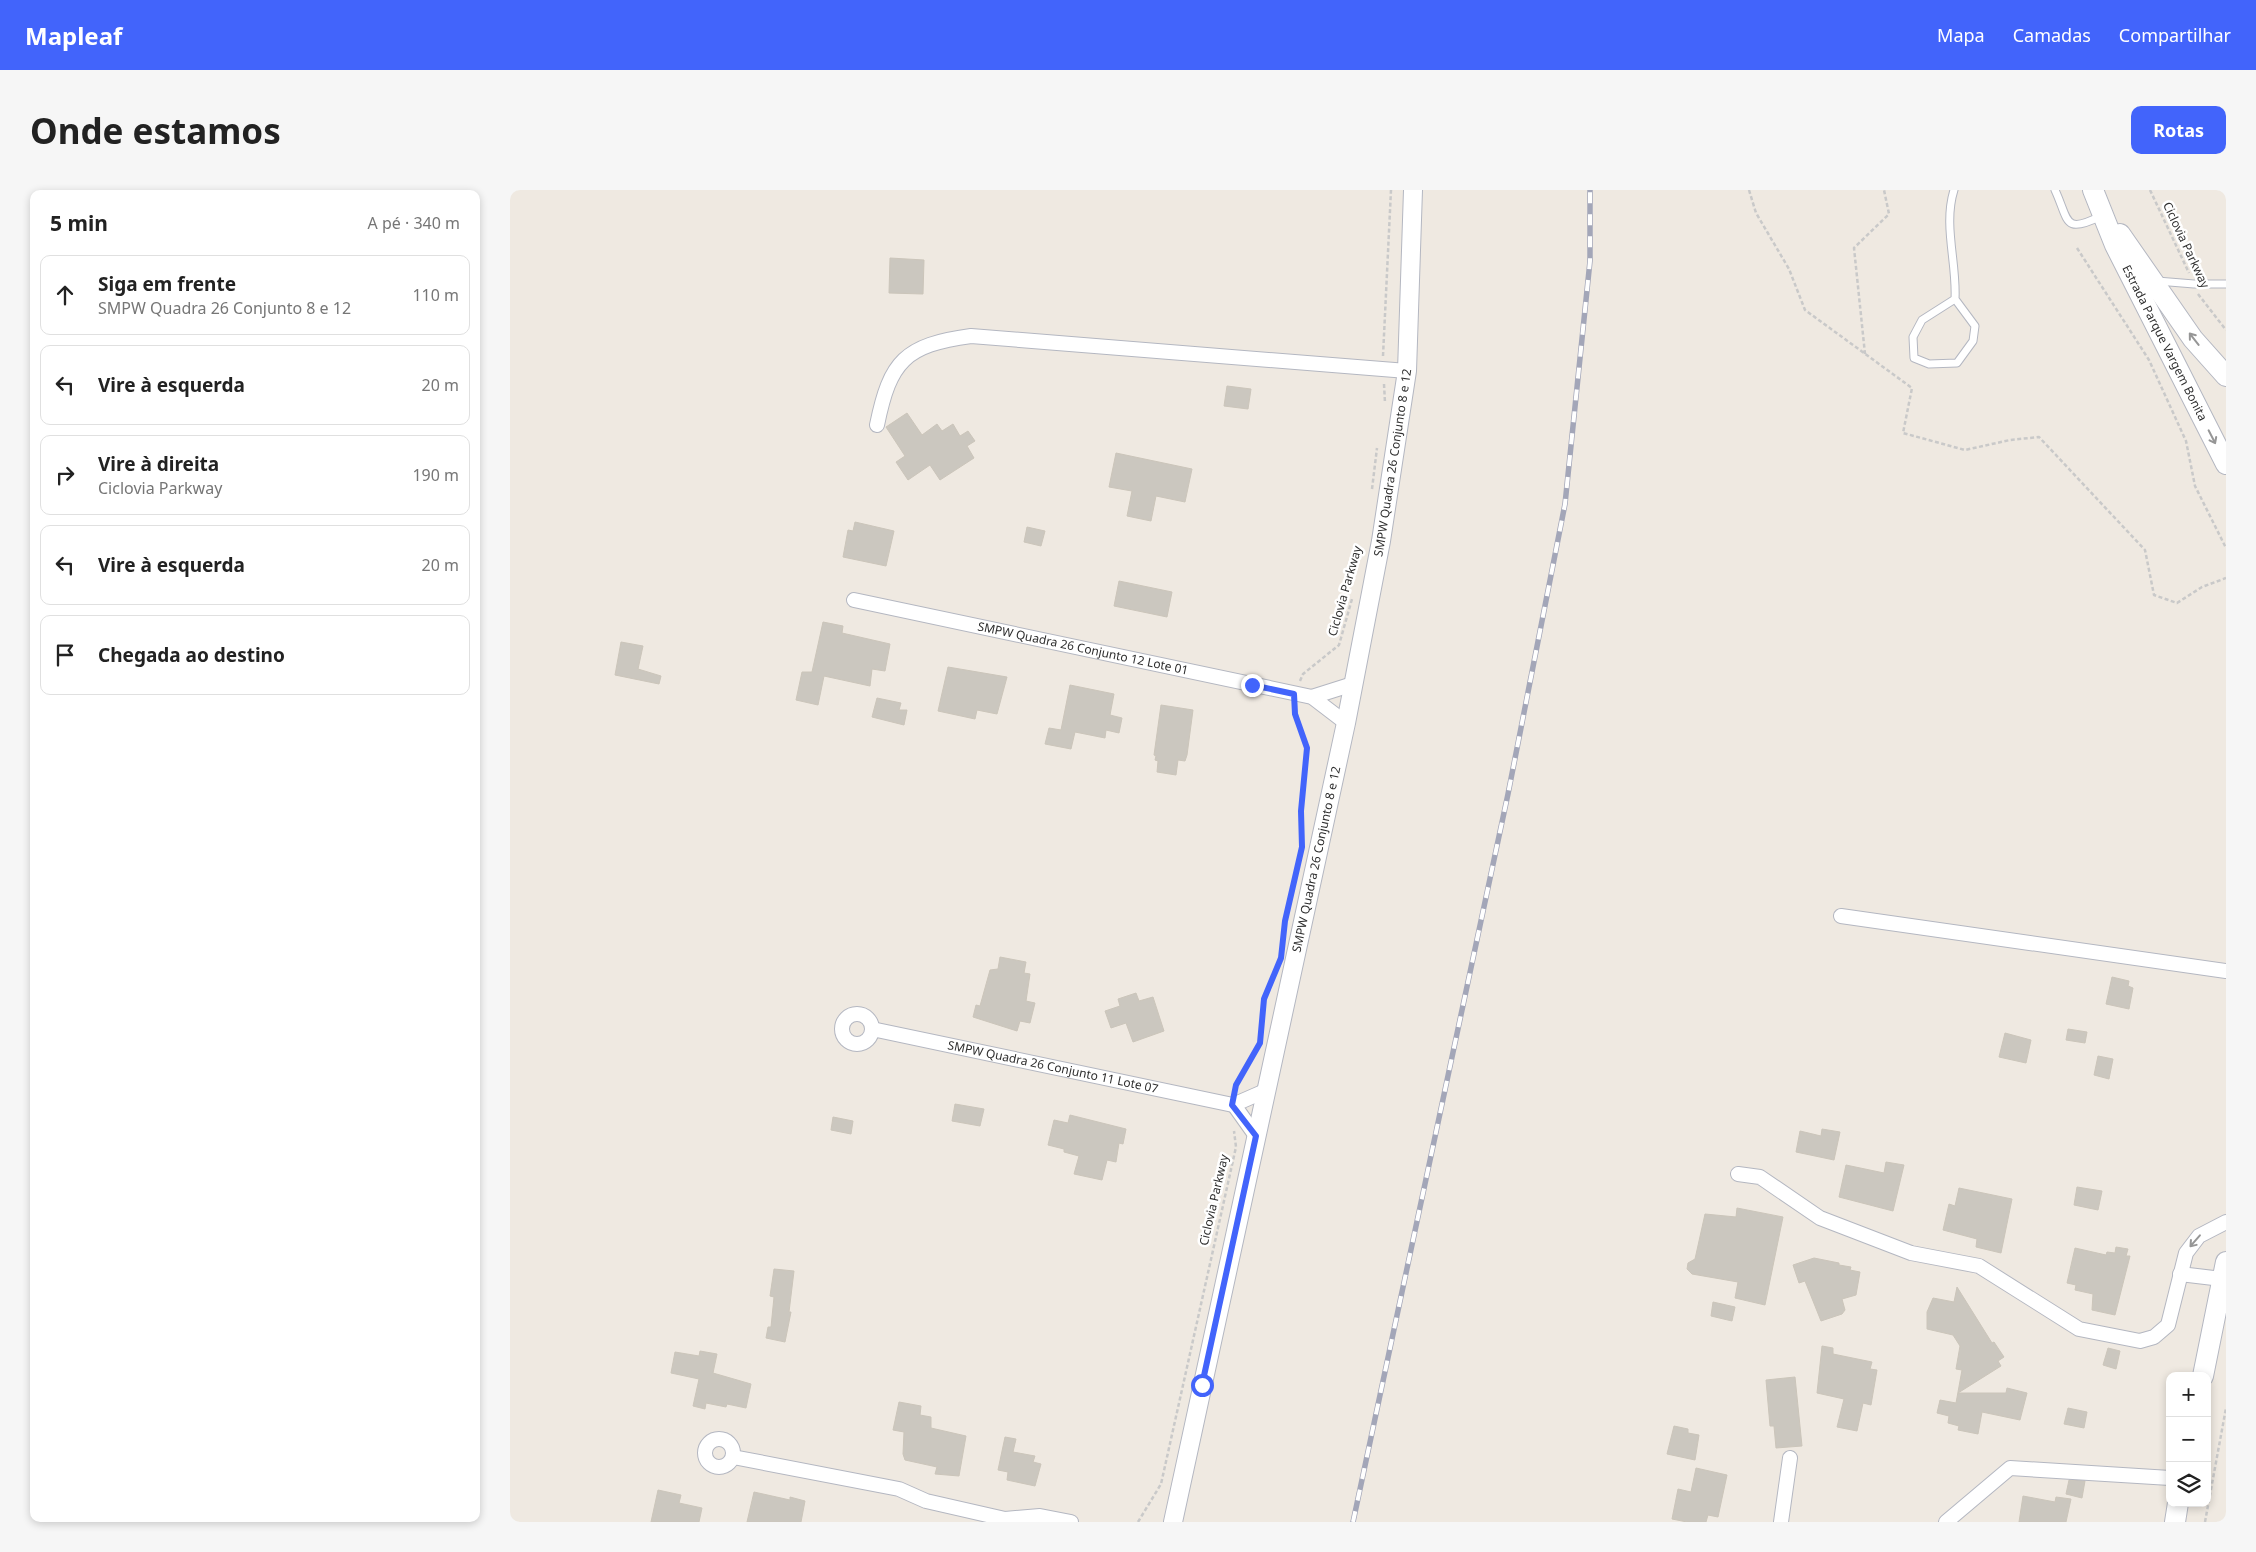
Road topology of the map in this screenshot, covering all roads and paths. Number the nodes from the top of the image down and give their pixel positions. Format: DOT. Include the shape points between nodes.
graph roads {
  1 [pos="1390,190"];
  2 [pos="1413,190"];
  3 [pos="1749,190"];
  4 [pos="1884,190"];
  5 [pos="1954,190"];
  6 [pos="2055,190"];
  7 [pos="2093,190"];
  8 [pos="2150,190"];
  9 [pos="2105,217"];
  10 [pos="2077,248"];
  11 [pos="2154,281"];
  12 [pos="2194,284"];
  13 [pos="2226,284"];
  14 [pos="1955,299"];
  15 [pos="2226,330"];
  16 [pos="1865,354"];
  17 [pos="1384,369"];
  18 [pos="1406,371"];
  19 [pos="2226,376"];
  20 [pos="1385,406"];
  21 [pos="877,426"];
  22 [pos="1378,446"];
  23 [pos="2226,464"];
  24 [pos="1372,493"];
  25 [pos="2226,548"];
  26 [pos="2226,578"];
  27 [pos="1354,591"];
  28 [pos="854,600"];
  29 [pos="1353,684"];
  30 [pos="1294,694"];
  31 [pos="1312,697"];
  32 [pos="1346,722"];
  33 [pos="1300,856"];
  34 [pos="1291,893"];
  35 [pos="1841,916"];
  36 [pos="1284,930"];
  37 [pos="2226,971"];
  38 [pos="1274,974"];
  39 [pos="872,1029"];
  40 [pos="1265,1091"];
  41 [pos="1233,1105"];
  42 [pos="1256,1136"];
  43 [pos="1738,1174"];
  44 [pos="2226,1222"];
  45 [pos="2180,1274"];
  46 [pos="2225,1275"];
  47 [pos="2204,1372"];
  48 [pos="2226,1408"];
  49 [pos="733,1457"];
  50 [pos="1790,1458"];
  51 [pos="2166,1478"];
  52 [pos="2177,1507"];
  53 [pos="1071,1522"];
  54 [pos="1138,1522"];
  55 [pos="1173,1522"];
  56 [pos="1781,1522"];
  57 [pos="1946,1522"];
  58 [pos="2175,1522"];
  59 [pos="2205,1522"];
  1 -- 17 [label="path" via="1382,350"];
  2 -- 18 [label="street, SMPW Quadra 26 Conjunto 8 e 12"];
  3 -- 16 [label="path" via="1756,213 1789,269 1805,310"];
  4 -- 16 [label="path" via="1889,214 1854,248"];
  5 -- 14 [label="lane" via="1950,219"];
  6 -- 9 [label="lane" via="2066,218 2073,224 2081,226"];
  7 -- 9 [label="main road, Estrada Parque Vargem Bonita"];
  8 -- 12 [label="path, Ciclovia Parkway"];
  9 -- 11 [label="main road, Estrada Parque Vargem Bonita" via="2124,237"];
  9 -- 23 [label="main road, Estrada Parque Vargem Bonita, one-way" via="2115,245"];
  10 -- 25 [label="path" via="2149,360 2186,441 2195,486"];
  11 -- 12 [label="lane"];
  19 -- 11 [label="main road, Estrada Parque Vargem Bonita, one-way" via="2193,339"];
  12 -- 13 [label="lane"];
  12 -- 15 [label="path, Ciclovia Parkway" via="2198,295"];
  14 -- 14 [label="lane" via="1975,326 1973,341 1957,363 1929,364 1914,358 1913,337 1922,320"];
  16 -- 26 [label="path" via="1912,388 1903,433 1965,450 2010,440 2039,438 2145,550 2154,595 2177,603 2202,587"];
  17 -- 18 [label="street"];
  17 -- 20 [label="path"];
  17 -- 21 [label="street" via="971,336 938,341 905,358 883,393"];
  18 -- 29 [label="street, SMPW Quadra 26 Conjunto 8 e 12" via="1381,542"];
  22 -- 24 [label="path"];
  27 -- 30 [label="path, Ciclovia Parkway" via="1339,646 1303,674"];
  28 -- 30 [label="street, SMPW Quadra 26 Conjunto 12 Lote 01"];
  29 -- 31 [label="street, SMPW Quadra 26 Conjunto 12 Lote 01"];
  29 -- 32 [label="street, SMPW Quadra 26 Conjunto 8 e 12"];
  30 -- 31 [label="street, SMPW Quadra 26 Conjunto 12 Lote 01"];
  30 -- 33 [label="path" via="1295,714 1307,748"];
  31 -- 32 [label="street, SMPW Quadra 26 Conjunto 12 Lote 01"];
  32 -- 40 [label="street, SMPW Quadra 26 Conjunto 8 e 12"];
  34 -- 36 [label="path"];
  35 -- 37 [label="street"];
  38 -- 41 [label="path, Ciclovia Parkway" via="1264,999 1260,1043 1236,1085"];
  39 -- 41 [label="street, SMPW Quadra 26 Conjunto 11 Lote 07"];
  40 -- 41 [label="street"];
  40 -- 42 [label="street, SMPW Quadra 26 Conjunto 8 e 12"];
  41 -- 42 [label="street"];
  41 -- 54 [label="path, Ciclovia Parkway" via="1236,1147 1161,1484"];
  42 -- 55 [label="street, SMPW Quadra 26 Conjunto 8 e 12"];
  43 -- 45 [label="street" via="1760,1176 1820,1218 1911,1253 1979,1266 2080,1329 2140,1341 2154,1337 2168,1325"];
  44 -- 45 [label="street, one-way" via="2199,1236 2186,1253"];
  45 -- 46 [label="street"];
  46 -- 47 [label="main road"];
  48 -- 59 [label="path"];
  49 -- 53 [label="street" via="898,1489 926,1501 1005,1519 1040,1516"];
  50 -- 56 [label="street"];
  51 -- 57 [label="street" via="2010,1468"];
  52 -- 58 [label="main road"];
}
